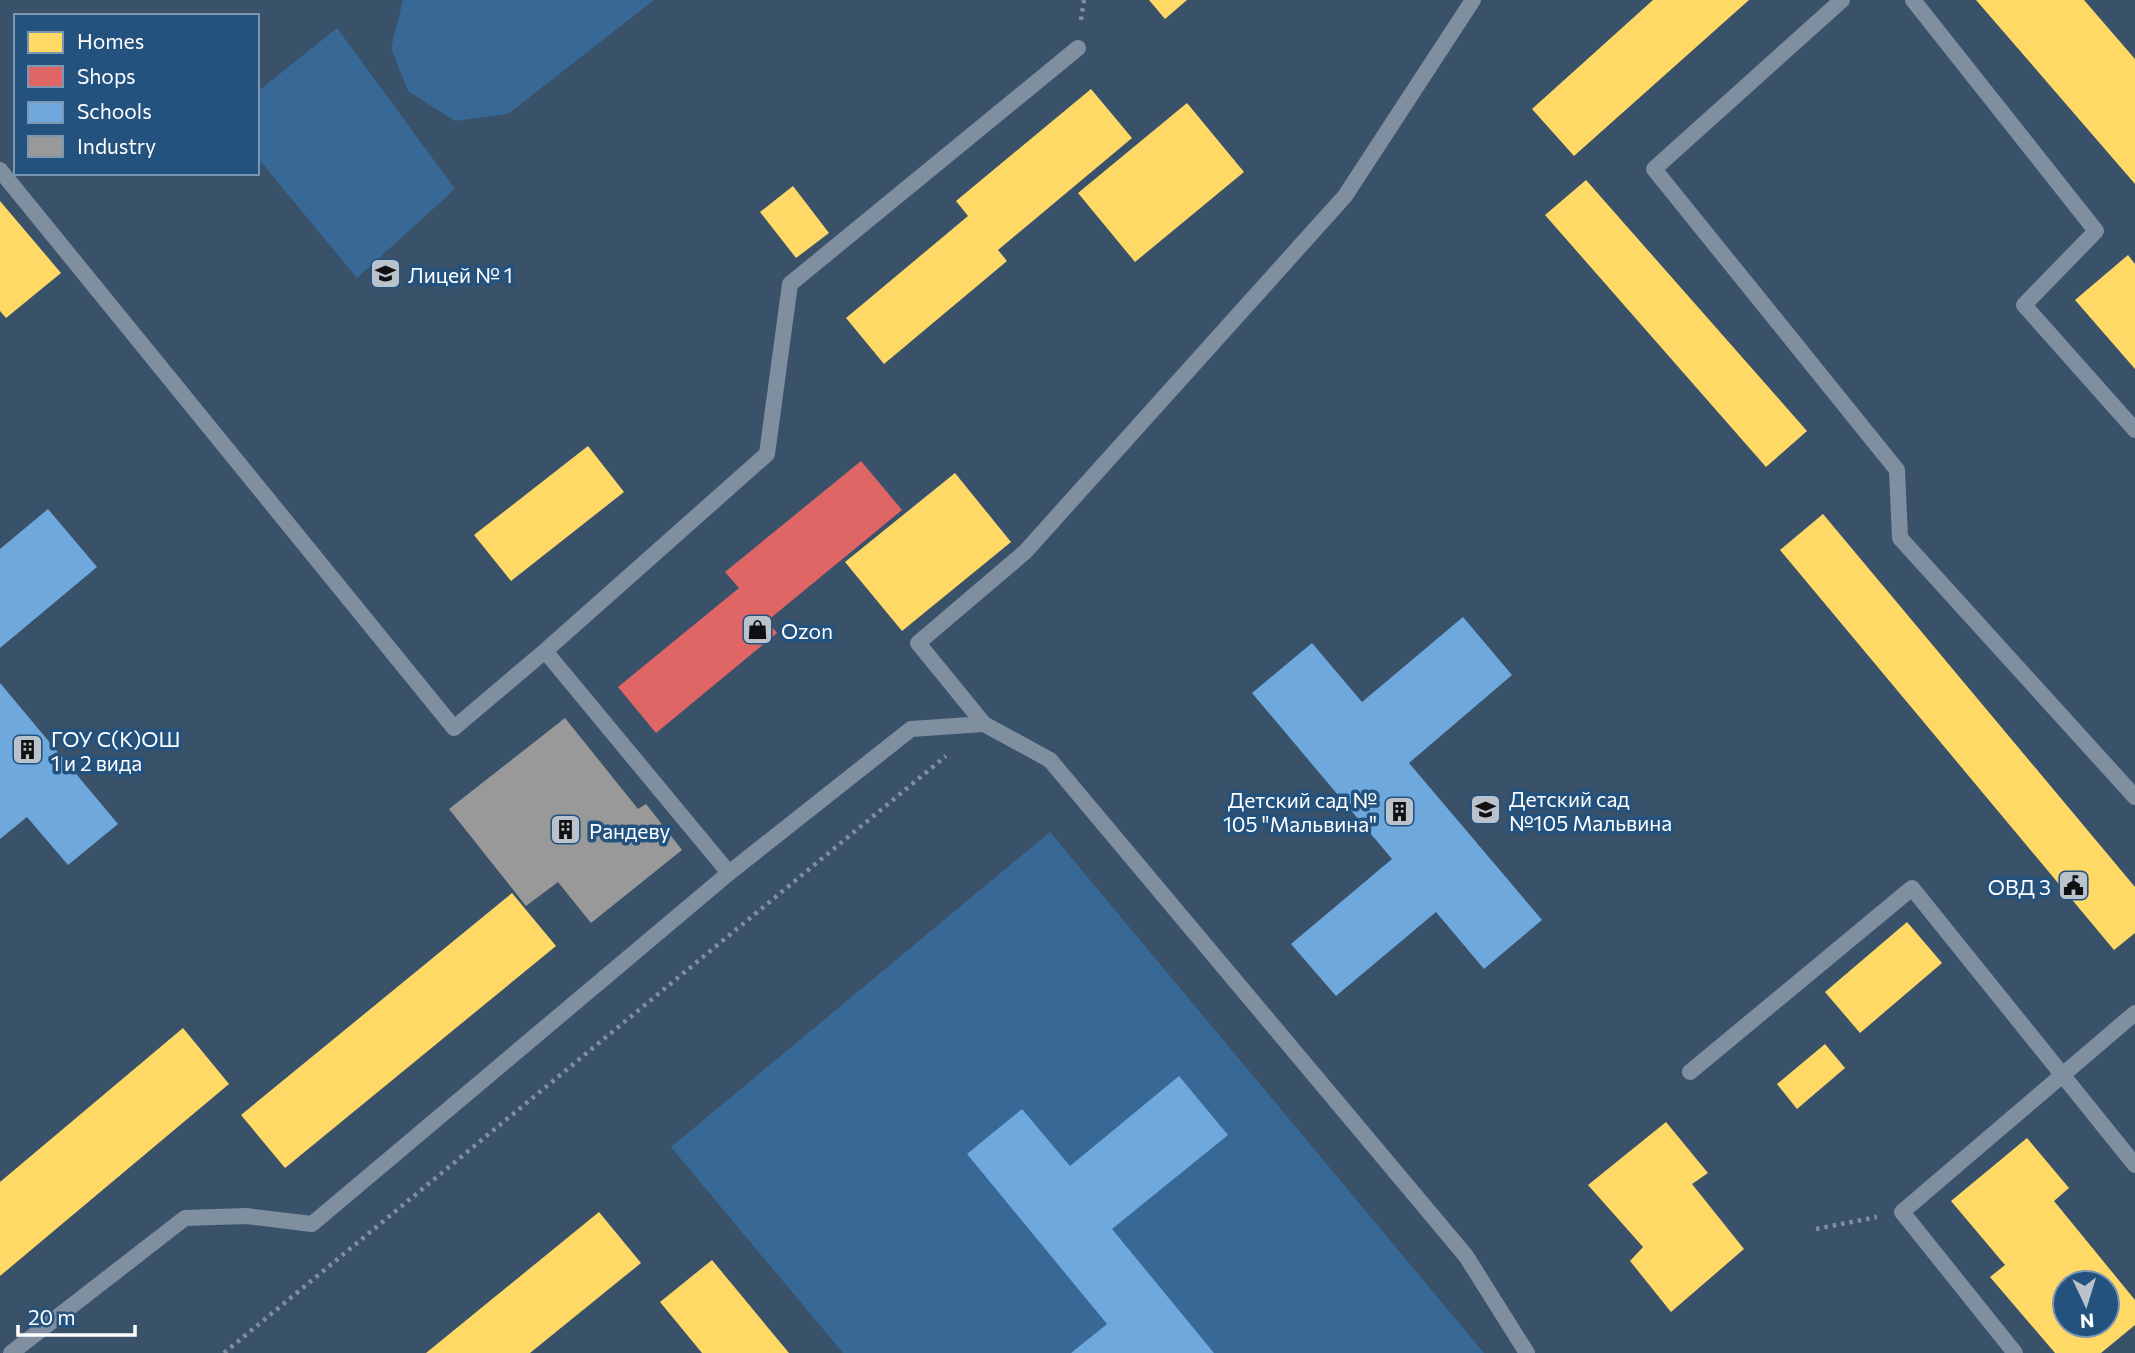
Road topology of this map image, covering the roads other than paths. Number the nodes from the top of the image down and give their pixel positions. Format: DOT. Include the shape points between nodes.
graph roads {
  1 [pos="1473,0"];
  2 [pos="1842,0"];
  3 [pos="1913,0"];
  4 [pos="1078,48"];
  5 [pos="0,170"];
  6 [pos="2135,430"];
  7 [pos="545,651"];
  8 [pos="984,724"];
  9 [pos="2135,797"];
  10 [pos="729,873"];
  11 [pos="2135,1013"];
  12 [pos="1690,1072"];
  13 [pos="2061,1075"];
  14 [pos="2135,1166"];
  15 [pos="11,1353"];
  16 [pos="1527,1353"];
  17 [pos="2015,1353"];
  1 -- 8 [label="lane" via="1345,196 1025,552 918,643"];
  2 -- 9 [label="lane" via="1654,169 1897,470 1900,538"];
  3 -- 6 [label="lane" via="2096,231 2024,305"];
  4 -- 7 [label="lane" via="790,284 767,454"];
  5 -- 7 [label="lane" via="454,728"];
  7 -- 10 [label="lane"];
  8 -- 10 [label="lane" via="911,729"];
  8 -- 16 [label="lane" via="1050,760 1466,1256"];
  10 -- 15 [label="lane" via="312,1224 246,1216 185,1218"];
  11 -- 13 [label="lane"];
  12 -- 13 [label="lane" via="1912,888"];
  13 -- 14 [label="lane"];
  13 -- 17 [label="lane" via="1902,1212"];
}
